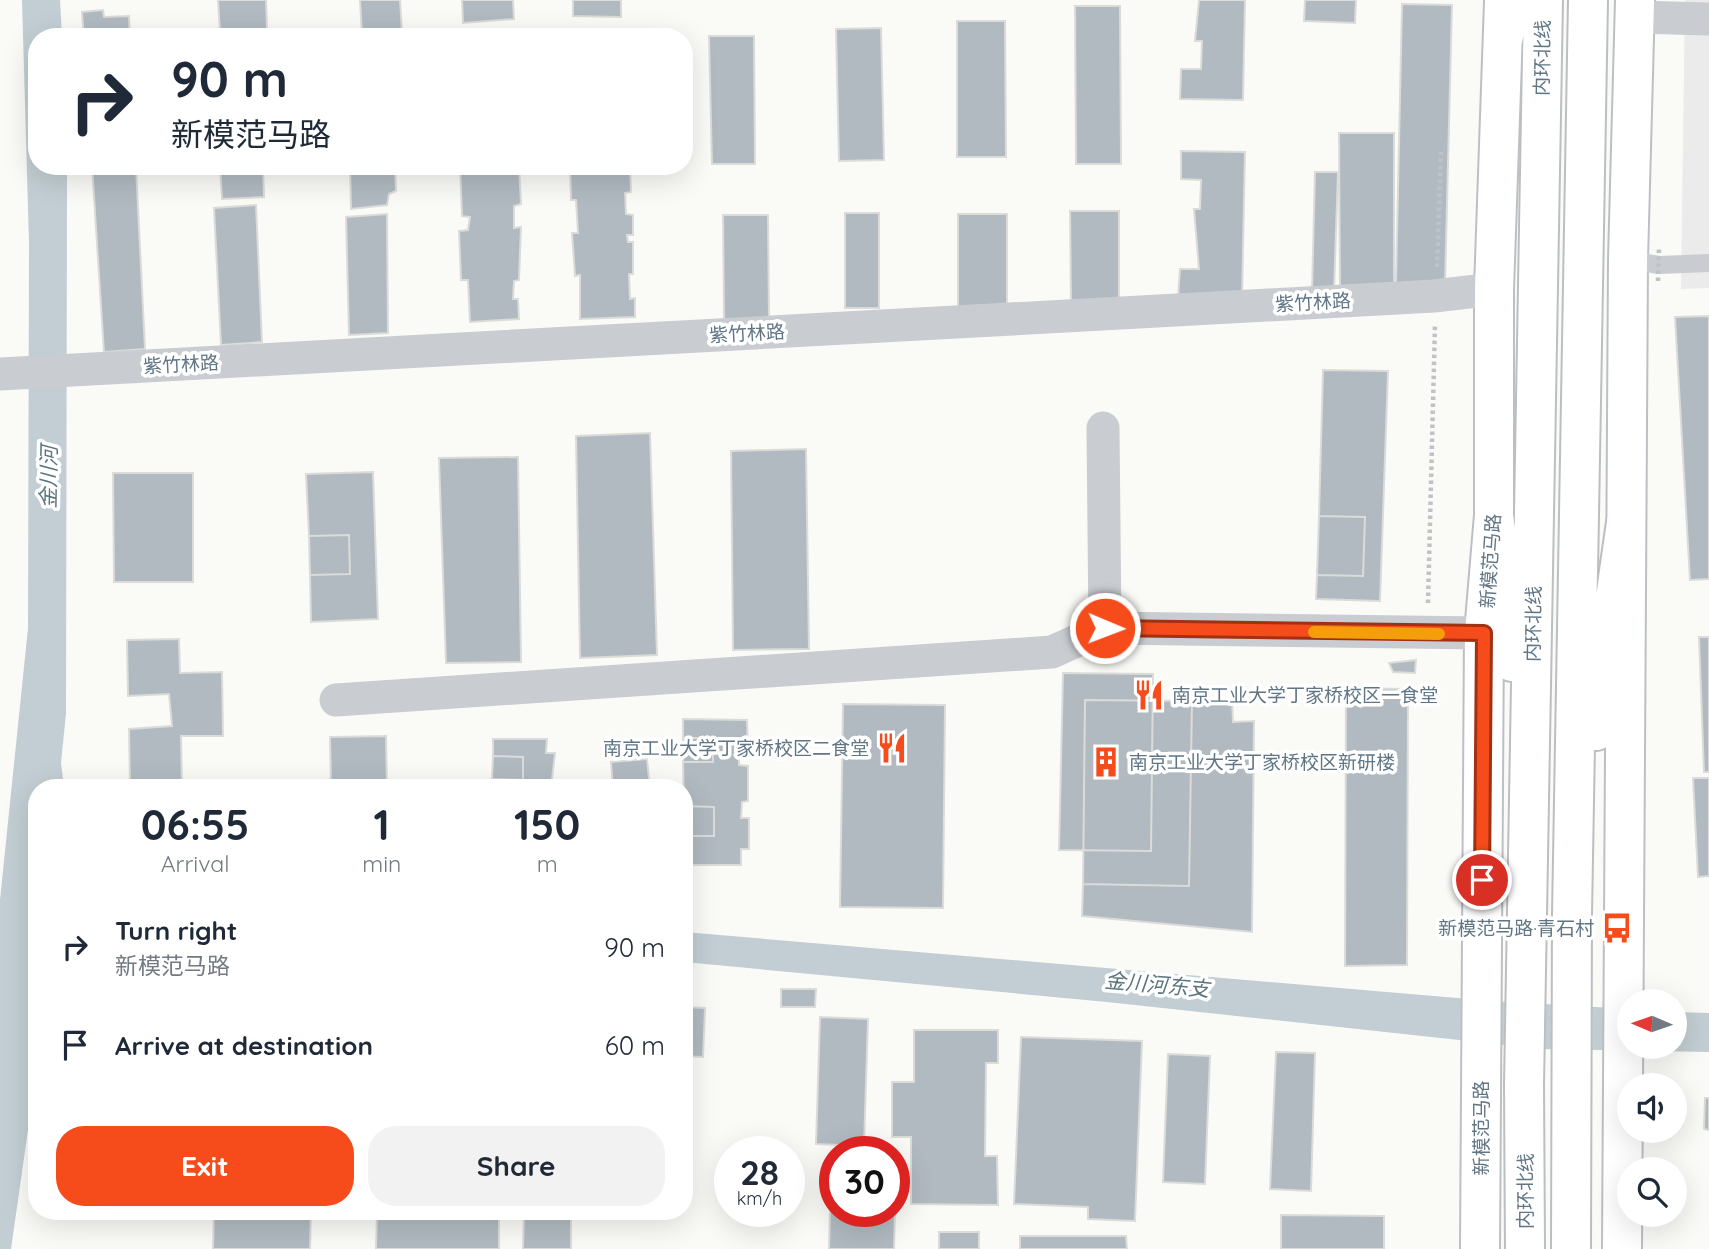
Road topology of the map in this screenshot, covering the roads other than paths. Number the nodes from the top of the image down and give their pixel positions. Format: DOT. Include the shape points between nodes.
graph roads {
  1 [pos="1543,0"];
  2 [pos="1588,0"];
  3 [pos="1635,8"];
  4 [pos="1506,12"];
  5 [pos="1709,19"];
  6 [pos="1648,263"];
  7 [pos="1709,263"];
  8 [pos="1494,289"];
  9 [pos="0,374"];
  10 [pos="1103,428"];
  11 [pos="1494,515"];
  12 [pos="1626,523"];
  13 [pos="1105,628"];
  14 [pos="1484,633"];
  15 [pos="336,700"];
  16 [pos="1529,800"];
  17 [pos="1572,902"];
  18 [pos="1480,1249"];
  19 [pos="1525,1249"];
  20 [pos="1571,1249"];
  21 [pos="1622,1249"];
  1 -- 16 [label="main road, 内环北线"];
  2 -- 17 [label="main road"];
  3 -- 5 [label="street"];
  3 -- 6 [label="main road"];
  4 -- 8 [label="main road, 新模范马路"];
  6 -- 7 [label="lane"];
  6 -- 12 [label="main road"];
  8 -- 9 [label="street, 紫竹林路"];
  8 -- 11 [label="main road, 新模范马路"];
  10 -- 13 [label="street"];
  11 -- 14 [label="main road, 新模范马路"];
  11 -- 16 [label="main road"];
  12 -- 17 [label="main road"];
  12 -- 21 [label="main road"];
  13 -- 14 [label="street"];
  13 -- 15 [label="street" via="1052,652"];
  14 -- 18 [label="main road, 新模范马路"];
  16 -- 19 [label="main road, 内环北线"];
  17 -- 20 [label="main road"];
}
